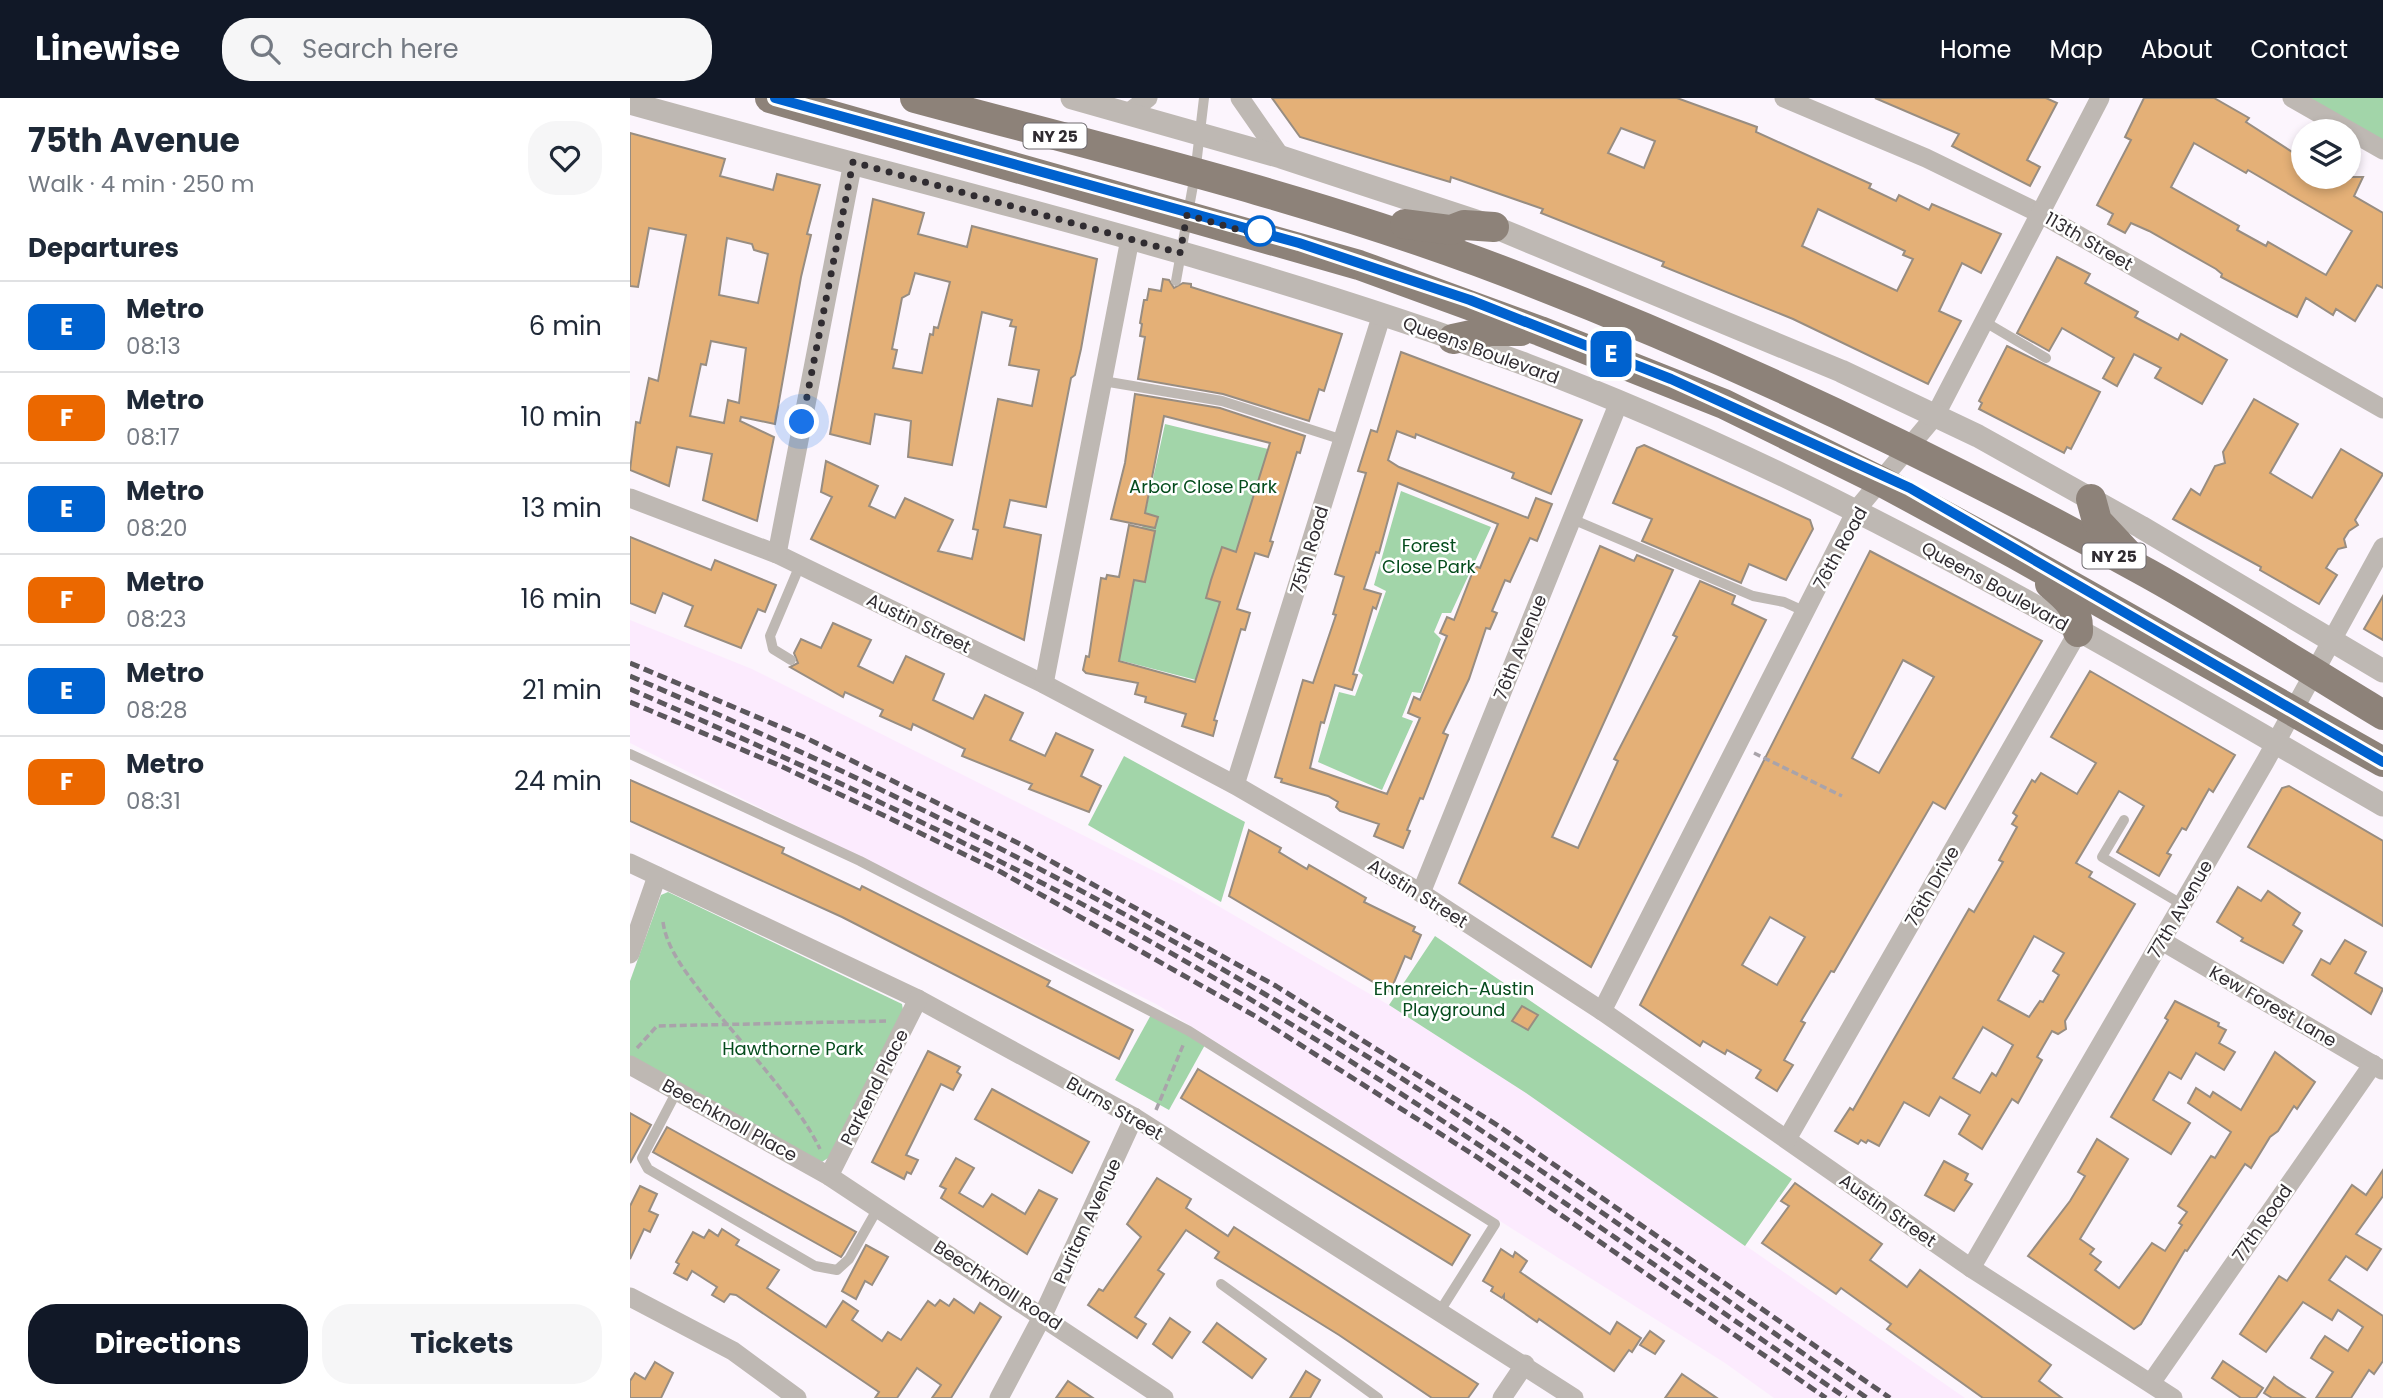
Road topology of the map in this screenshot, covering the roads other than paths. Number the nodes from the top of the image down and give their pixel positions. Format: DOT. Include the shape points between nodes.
graph roads {
  1 [pos="770,98"];
  2 [pos="915,98"];
  3 [pos="1072,98"];
  4 [pos="1148,98"];
  5 [pos="1204,98"];
  6 [pos="1240,98"];
  7 [pos="1784,98"];
  8 [pos="2100,98"];
  9 [pos="2292,98"];
  10 [pos="630,103"];
  11 [pos="1128,113"];
  12 [pos="1201,134"];
  13 [pos="2383,150"];
  14 [pos="1281,157"];
  15 [pos="853,162"];
  16 [pos="1195,174"];
  17 [pos="2041,214"];
  18 [pos="1187,215"];
  19 [pos="1341,215"];
  20 [pos="1494,227"];
  21 [pos="1130,239"];
  22 [pos="1180,253"];
  23 [pos="1176,281"];
  24 [pos="1382,314"];
  25 [pos="1984,322"];
  26 [pos="1540,331"];
  27 [pos="1453,339"];
  28 [pos="2046,358"];
  29 [pos="1102,381"];
  30 [pos="1619,402"];
  31 [pos="2383,409"];
  32 [pos="1935,416"];
  33 [pos="1343,440"];
  34 [pos="1909,448"];
  35 [pos="1882,482"];
  36 [pos="630,498"];
  37 [pos="2091,499"];
  38 [pos="1857,509"];
  39 [pos="1572,519"];
  40 [pos="2383,547"];
  41 [pos="777,554"];
  42 [pos="2015,554"];
  43 [pos="800,565"];
  44 [pos="2151,575"];
  45 [pos="1806,612"];
  46 [pos="2078,632"];
  47 [pos="2330,641"];
  48 [pos="791,660"];
  49 [pos="2383,671"];
  50 [pos="2314,674"];
  51 [pos="1044,684"];
  52 [pos="2294,710"];
  53 [pos="2383,715"];
  54 [pos="2276,743"];
  55 [pos="630,754"];
  56 [pos="2383,762"];
  57 [pos="1235,785"];
  58 [pos="2383,805"];
  59 [pos="2124,820"];
  60 [pos="630,863"];
  61 [pos="657,876"];
  62 [pos="1421,893"];
  63 [pos="2183,905"];
  64 [pos="2162,942"];
  65 [pos="630,954"];
  66 [pos="918,999"];
  67 [pos="1602,1011"];
  68 [pos="632,1058"];
  69 [pos="2378,1068"];
  70 [pos="677,1091"];
  71 [pos="1134,1117"];
  72 [pos="1787,1139"];
  73 [pos="827,1168"];
  74 [pos="878,1207"];
  75 [pos="1971,1268"];
  76 [pos="1221,1284"];
  77 [pos="630,1297"];
  78 [pos="1440,1311"];
  79 [pos="1043,1315"];
  80 [pos="1525,1364"];
  81 [pos="2151,1383"];
  82 [pos="797,1398"];
  83 [pos="999,1398"];
  84 [pos="1164,1398"];
  85 [pos="1378,1398"];
  86 [pos="1502,1398"];
  87 [pos="1574,1398"];
  88 [pos="2171,1398"];
  89 [pos="2183,1398"];
  1 -- 18 [label="main road, Queens Boulevard / NY 25"];
  2 -- 16 [label="main road, NY 25"];
  3 -- 11 [label="street"];
  4 -- 11 [label="street"];
  5 -- 12 [label="lane"];
  6 -- 14 [label="street"];
  7 -- 17 [label="street, 113th Street" via="1926,158"];
  8 -- 17 [label="street, 76th Road"];
  9 -- 13 [label="street"];
  10 -- 15 [label="street, Queens Boulevard"];
  11 -- 12 [label="street"];
  12 -- 14 [label="street"];
  12 -- 16 [label="lane"];
  14 -- 20 [label="street"];
  15 -- 21 [label="street, Queens Boulevard"];
  15 -- 41 [label="street"];
  16 -- 18 [label="lane"];
  16 -- 19 [label="main road, NY 25"];
  17 -- 25 [label="street, 76th Road"];
  17 -- 31 [label="street, 113th Street"];
  18 -- 22 [label="lane"];
  18 -- 26 [label="main road, Queens Boulevard / NY 25" via="1359,265"];
  19 -- 20 [label="main road" via="1451,229"];
  19 -- 34 [label="main road, NY 25" via="1641,326"];
  20 -- 32 [label="street" via="1736,326"];
  21 -- 22 [label="street, Queens Boulevard"];
  21 -- 29 [label="street"];
  22 -- 23 [label="lane"];
  22 -- 24 [label="street, Queens Boulevard"];
  24 -- 27 [label="street, Queens Boulevard"];
  24 -- 33 [label="street, 75th Road"];
  25 -- 28 [label="lane"];
  25 -- 32 [label="street, 76th Road"];
  26 -- 27 [label="main road" via="1490,331"];
  26 -- 35 [label="main road, Queens Boulevard / NY 25" via="1724,404"];
  27 -- 30 [label="street, Queens Boulevard"];
  29 -- 33 [label="lane" via="1222,401"];
  29 -- 51 [label="street"];
  30 -- 38 [label="street, Queens Boulevard"];
  30 -- 39 [label="street, 76th Avenue"];
  32 -- 34 [label="street, 76th Road"];
  32 -- 37 [label="street"];
  33 -- 57 [label="street, 75th Road"];
  34 -- 35 [label="street, 76th Road"];
  34 -- 44 [label="main road, NY 25"];
  35 -- 38 [label="street, 76th Road"];
  35 -- 42 [label="main road, Queens Boulevard / NY 25"];
  36 -- 41 [label="street, Austin Street"];
  37 -- 44 [label="main road" via="2104,531"];
  37 -- 47 [label="street" via="2194,556"];
  38 -- 45 [label="street, 76th Road"];
  38 -- 46 [label="street, Queens Boulevard"];
  39 -- 45 [label="lane" via="1753,596"];
  39 -- 62 [label="street, 76th Avenue"];
  40 -- 47 [label="street, 77th Avenue"];
  41 -- 43 [label="street, Austin Street"];
  42 -- 46 [label="main road" via="2074,605"];
  42 -- 52 [label="main road, Queens Boulevard / NY 25"];
  43 -- 48 [label="lane" via="770,636 773,649"];
  43 -- 51 [label="street, Austin Street"];
  44 -- 50 [label="main road, NY 25"];
  45 -- 67 [label="street, 76th Road"];
  46 -- 54 [label="street, Queens Boulevard"];
  46 -- 72 [label="street, 76th Drive"];
  47 -- 49 [label="street"];
  47 -- 50 [label="street, 77th Avenue"];
  50 -- 52 [label="street, 77th Avenue"];
  50 -- 53 [label="main road, NY 25"];
  51 -- 57 [label="street, Austin Street"];
  52 -- 54 [label="street, 77th Avenue"];
  52 -- 56 [label="main road, Queens Boulevard / NY 25"];
  54 -- 58 [label="street, Queens Boulevard"];
  54 -- 63 [label="street, 77th Avenue"];
  55 -- 78 [label="lane" via="860,861 1189,1031 1495,1224"];
  57 -- 62 [label="street, Austin Street"];
  59 -- 63 [label="lane" via="2102,857"];
  60 -- 61 [label="street, Burns Street"];
  61 -- 65 [label="street"];
  61 -- 66 [label="street, Burns Street"];
  62 -- 67 [label="street, Austin Street"];
  63 -- 64 [label="street, 77th Avenue"];
  64 -- 69 [label="street, Kew Forest Lane"];
  64 -- 75 [label="street, 77th Avenue"];
  66 -- 71 [label="street, Burns Street"];
  66 -- 73 [label="street, Parkend Place"];
  67 -- 72 [label="street, Austin Street"];
  68 -- 70 [label="street, Beechknoll Place"];
  69 -- 81 [label="street, 77th Road"];
  70 -- 73 [label="street, Beechknoll Place"];
  70 -- 74 [label="lane" via="642,1158 648,1169 815,1266 837,1270 849,1259"];
  71 -- 78 [label="street, Burns Street"];
  71 -- 79 [label="street, Puritan Avenue"];
  72 -- 75 [label="street, Austin Street"];
  73 -- 74 [label="street, Beechknoll Road"];
  74 -- 79 [label="street, Beechknoll Road"];
  75 -- 81 [label="street, Austin Street"];
  76 -- 85 [label="lane"];
  77 -- 82 [label="street" via="733,1352"];
  78 -- 80 [label="street, Burns Street"];
  79 -- 83 [label="street, Puritan Avenue"];
  79 -- 84 [label="street, Beechknoll Road"];
  80 -- 86 [label="street"];
  80 -- 87 [label="street, Burns Street"];
  81 -- 88 [label="street, Austin Street"];
  81 -- 89 [label="street, Austin Street"];
}
